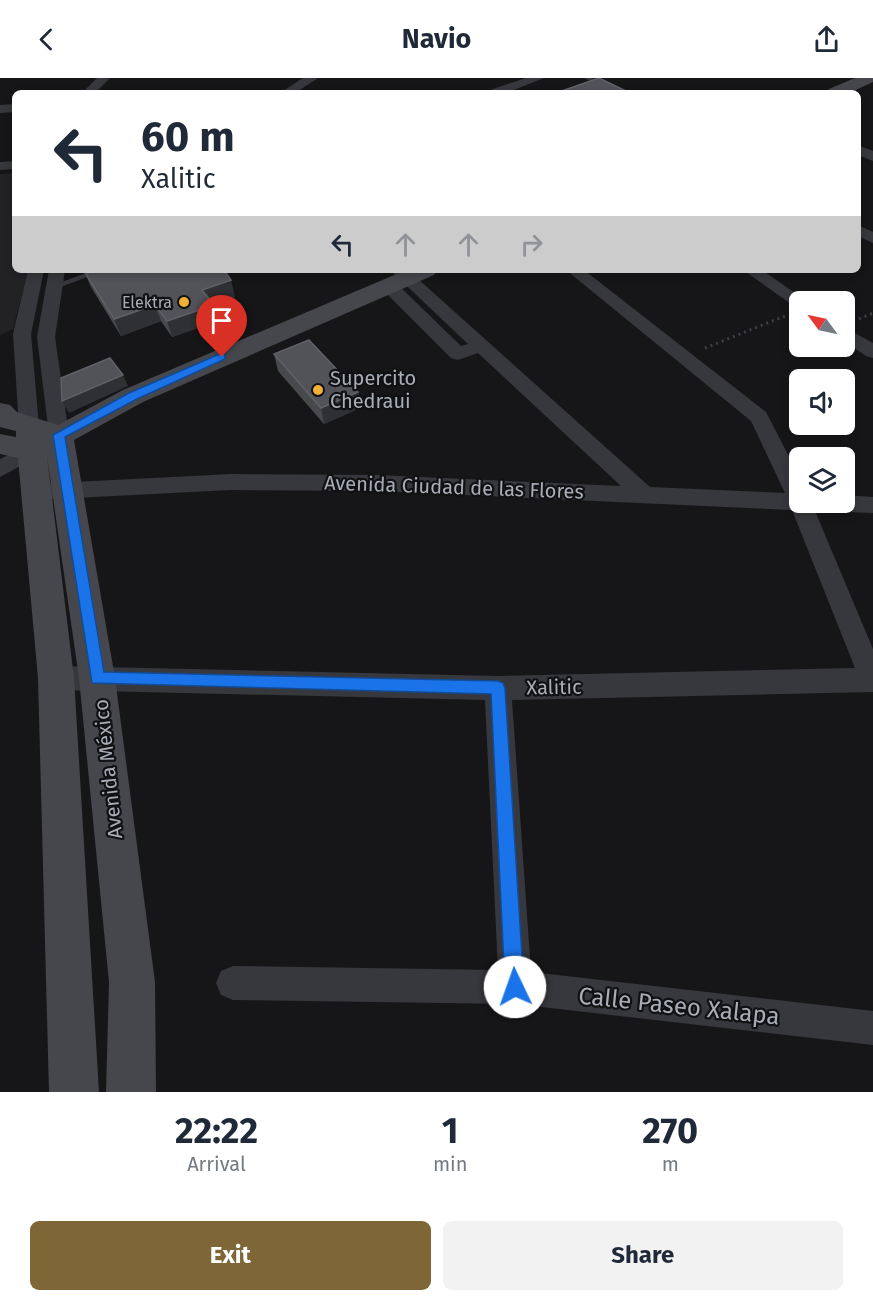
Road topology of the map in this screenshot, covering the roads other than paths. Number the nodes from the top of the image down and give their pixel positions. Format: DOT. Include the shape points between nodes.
graph roads {
  1 [pos="104,78"];
  2 [pos="120,78"];
  3 [pos="312,78"];
  4 [pos="538,78"];
  5 [pos="587,78"];
  6 [pos="869,81"];
  7 [pos="91,90"];
  8 [pos="108,90"];
  9 [pos="291,90"];
  10 [pos="503,90"];
  11 [pos="613,90"];
  12 [pos="844,90"];
  13 [pos="35,273"];
  14 [pos="85,273"];
  15 [pos="578,273"];
  16 [pos="754,273"];
  17 [pos="405,276"];
  18 [pos="56,278"];
  19 [pos="789,304"];
  20 [pos="22,334"];
  21 [pos="855,340"];
  22 [pos="0,342"];
  23 [pos="873,352"];
  24 [pos="24,434"];
  25 [pos="0,469"];
  26 [pos="789,479"];
  27 [pos="50,491"];
  28 [pos="644,494"];
  29 [pos="789,501"];
  30 [pos="855,504"];
  31 [pos="873,505"];
  32 [pos="805,513"];
  33 [pos="56,678"];
  34 [pos="98,678"];
  35 [pos="873,680"];
  36 [pos="498,688"];
  37 [pos="233,983"];
  38 [pos="515,987"];
  39 [pos="873,1028"];
  40 [pos="74,1092"];
  41 [pos="131,1092"];
  1 -- 7 [label="street"];
  2 -- 8 [label="street"];
  3 -- 9 [label="street"];
  4 -- 10 [label="street"];
  5 -- 11 [label="lane"];
  6 -- 12 [label="main road"];
  13 -- 20 [label="street, Avenida México"];
  14 -- 18 [label="lane"];
  15 -- 26 [label="street" via="759,417"];
  16 -- 19 [label="street"];
  17 -- 24 [label="main road" via="133,396"];
  17 -- 28 [label="street" via="458,354 481,345"];
  18 -- 24 [label="street, Avenida México"];
  20 -- 22 [label="street"];
  20 -- 24 [label="street, Avenida México"];
  21 -- 23 [label="street"];
  24 -- 25 [label="street"];
  24 -- 27 [label="main road, Avenida México"];
  27 -- 28 [label="street, Avenida Ciudad de las Flores" via="231,483 377,483"];
  27 -- 33 [label="main road, Avenida México"];
  27 -- 34 [label="main road, Avenida México"];
  28 -- 29 [label="street, Avenida Ciudad de las Flores"];
  30 -- 31 [label="street, Avenida Ciudad de las Flores"];
  32 -- 35 [label="street"];
  33 -- 34 [label="street, Xalitic"];
  33 -- 40 [label="main road, Avenida México"];
  34 -- 36 [label="street, Xalitic"];
  34 -- 41 [label="main road, Avenida México" via="132,982"];
  35 -- 36 [label="street, Xalitic"];
  36 -- 38 [label="street"];
  37 -- 38 [label="street, Calle Paseo Xalapa"];
  38 -- 39 [label="street, Calle Paseo Xalapa"];
}
